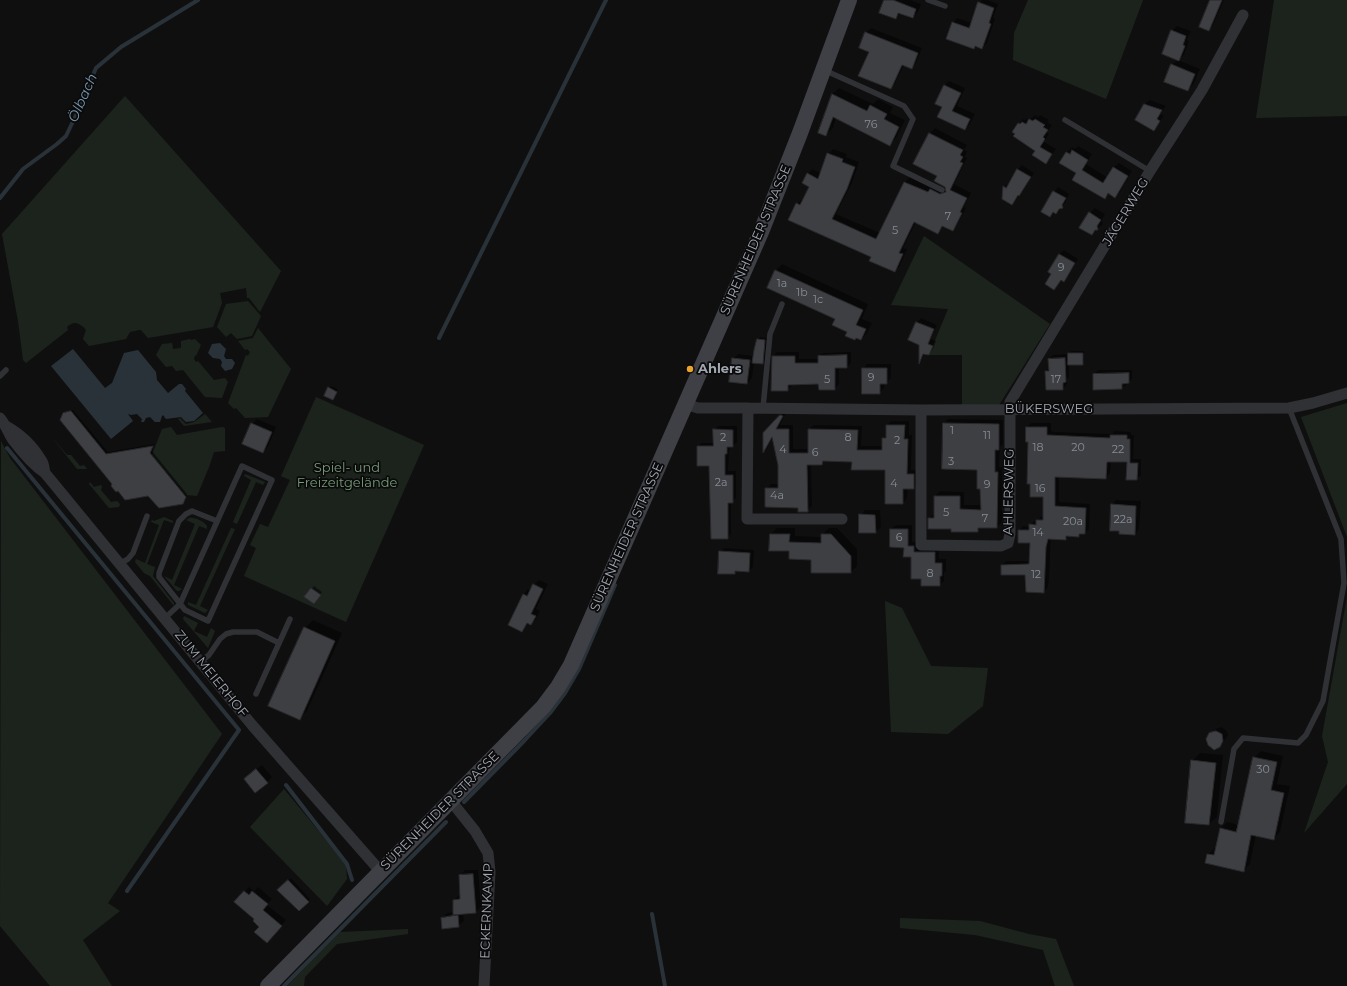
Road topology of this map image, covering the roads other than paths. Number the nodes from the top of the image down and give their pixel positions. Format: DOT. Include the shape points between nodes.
graph roads {
  1 [pos="849,0"];
  2 [pos="928,0"];
  3 [pos="945,6"];
  4 [pos="1243,15"];
  5 [pos="824,70"];
  6 [pos="1065,120"];
  7 [pos="1150,171"];
  8 [pos="942,190"];
  9 [pos="782,304"];
  10 [pos="6,370"];
  11 [pos="0,376"];
  12 [pos="1347,393"];
  13 [pos="685,404"];
  14 [pos="748,408"];
  15 [pos="764,408"];
  16 [pos="1289,408"];
  17 [pos="921,410"];
  18 [pos="1011,410"];
  19 [pos="3,422"];
  20 [pos="147,516"];
  21 [pos="842,519"];
  22 [pos="217,521"];
  23 [pos="121,564"];
  24 [pos="180,604"];
  25 [pos="165,618"];
  26 [pos="290,619"];
  27 [pos="279,643"];
  28 [pos="200,662"];
  29 [pos="256,694"];
  30 [pos="451,801"];
  31 [pos="1221,822"];
  32 [pos="381,872"];
  33 [pos="268,986"];
  34 [pos="484,986"];
  1 -- 5 [label="main road, SÜRENHEIDER STRASSE"];
  2 -- 3 [label="lane"];
  4 -- 7 [label="street, JÄGERWEG" via="1202,90"];
  5 -- 8 [label="lane" via="904,106 913,119 893,166"];
  5 -- 13 [label="main road, SÜRENHEIDER STRASSE" via="761,232"];
  6 -- 7 [label="lane"];
  7 -- 18 [label="street, JÄGERWEG" via="1010,402"];
  9 -- 15 [label="lane" via="770,334"];
  10 -- 11 [label="lane"];
  12 -- 16 [label="street, BÜKERSWEG"];
  13 -- 14 [label="street, BÜKERSWEG" via="698,408"];
  13 -- 30 [label="main road, SÜRENHEIDER STRASSE" via="571,665 543,707"];
  14 -- 15 [label="street, BÜKERSWEG"];
  14 -- 21 [label="street" via="747,519"];
  15 -- 17 [label="street, BÜKERSWEG"];
  16 -- 18 [label="street, BÜKERSWEG"];
  16 -- 31 [label="lane" via="1341,539 1344,583 1322,701 1306,735 1298,743 1243,738 1234,749"];
  17 -- 18 [label="street, BÜKERSWEG"];
  17 -- 18 [label="street, AHLERSWEG" via="921,545 1001,546 1008,543 1010,534"];
  19 -- 23 [label="street, ZUM MEIERHOF" via="19,433 30,446 42,461 45,472"];
  20 -- 23 [label="lane" via="133,553"];
  22 -- 24 [label="lane"];
  22 -- 24 [label="lane" via="192,511 179,521 159,577"];
  22 -- 24 [label="lane" via="242,466 272,480 208,621 185,610"];
  23 -- 25 [label="street, ZUM MEIERHOF"];
  24 -- 25 [label="lane"];
  25 -- 28 [label="street, ZUM MEIERHOF"];
  26 -- 27 [label="lane"];
  27 -- 28 [label="lane" via="253,631 233,632 220,639 209,655"];
  27 -- 29 [label="lane"];
  28 -- 32 [label="street, ZUM MEIERHOF"];
  30 -- 32 [label="main road, SÜRENHEIDER STRASSE"];
  30 -- 34 [label="street, ECKERNKAMP" via="488,853 490,872"];
  32 -- 33 [label="main road, SÜRENHEIDER STRASSE"];
}
